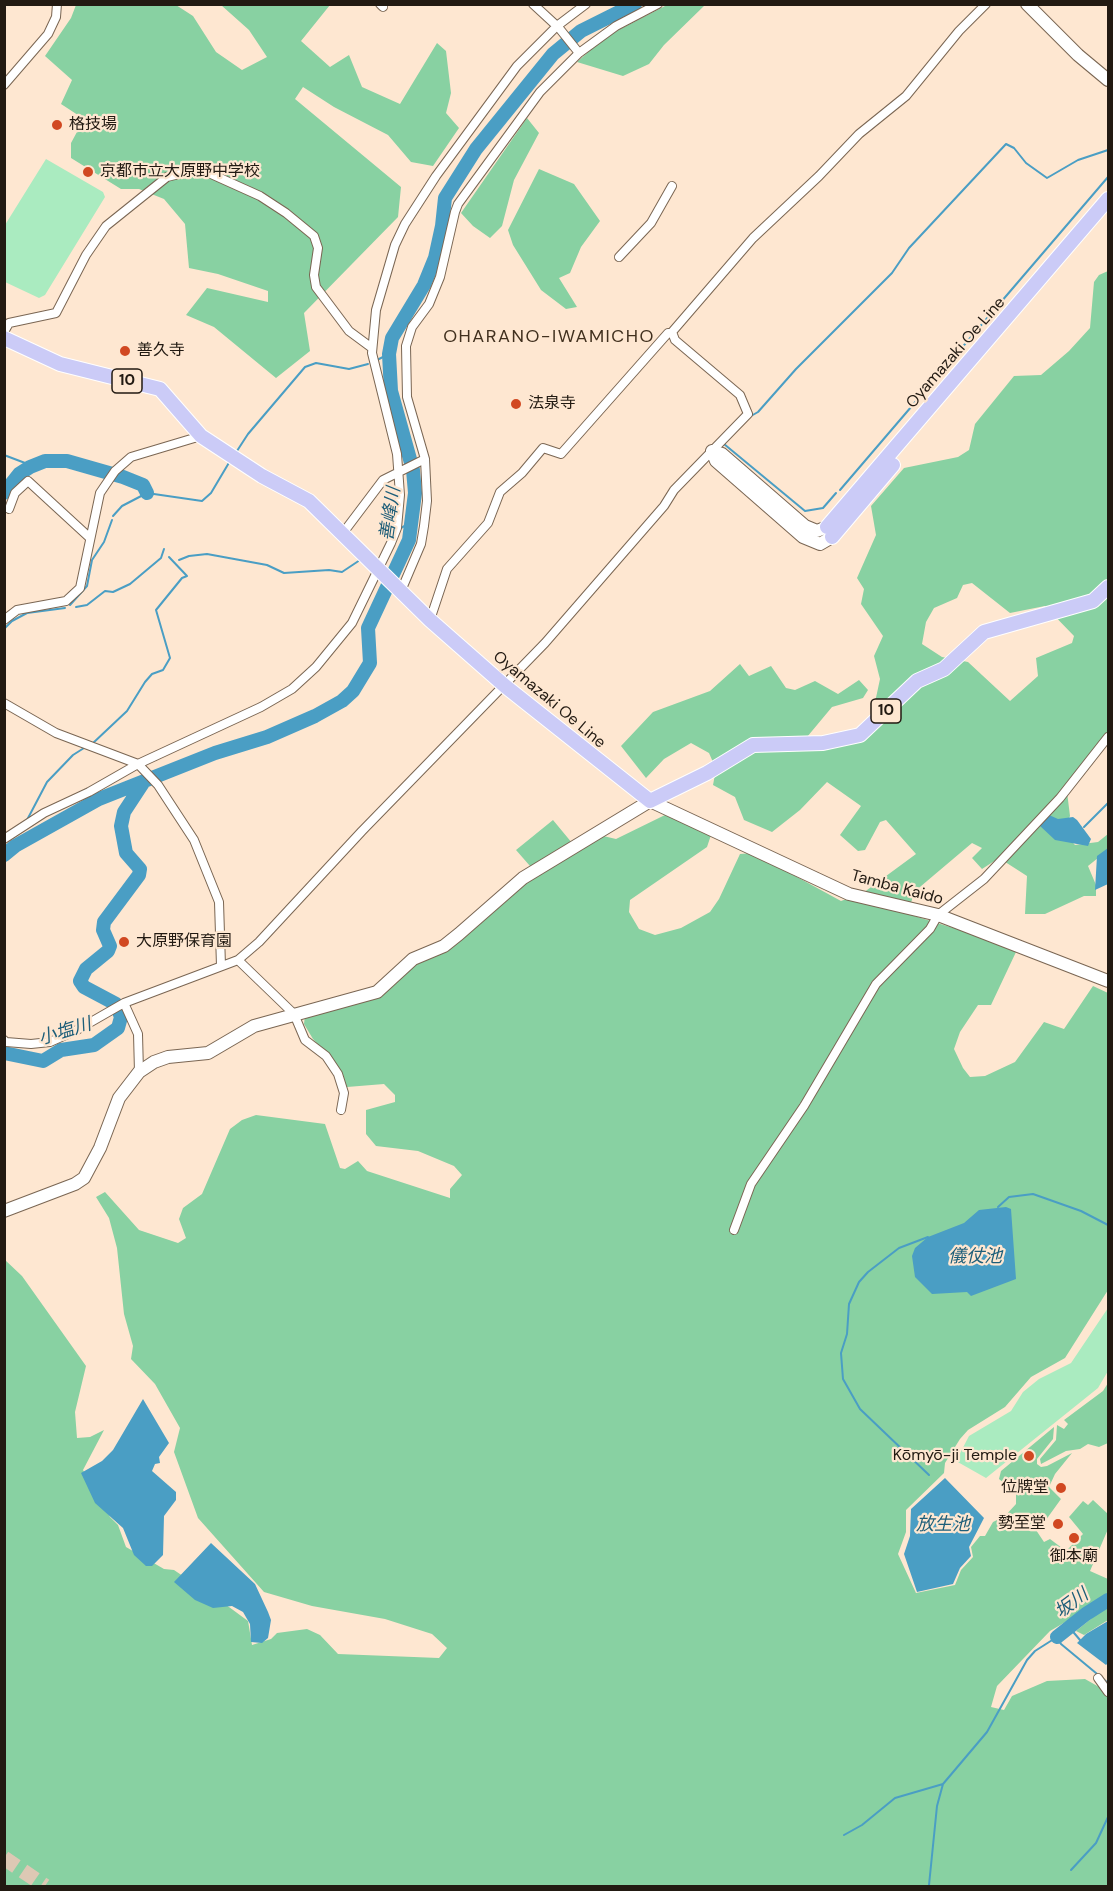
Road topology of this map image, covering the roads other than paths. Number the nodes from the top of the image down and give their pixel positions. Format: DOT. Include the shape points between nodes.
graph roads {
  1 [pos="57,4"];
  2 [pos="533,4"];
  3 [pos="586,4"];
  4 [pos="658,4"];
  5 [pos="986,4"];
  6 [pos="1027,4"];
  7 [pos="558,27"];
  8 [pos="578,51"];
  9 [pos="1108,80"];
  10 [pos="4,85"];
  11 [pos="672,186"];
  12 [pos="1108,200"];
  13 [pos="1108,209"];
  14 [pos="619,257"];
  15 [pos="7,321"];
  16 [pos="4,332"];
  17 [pos="672,333"];
  18 [pos="4,338"];
  19 [pos="373,357"];
  20 [pos="201,436"];
  21 [pos="712,451"];
  22 [pos="423,460"];
  23 [pos="400,470"];
  24 [pos="9,509"];
  25 [pos="830,532"];
  26 [pos="343,533"];
  27 [pos="90,538"];
  28 [pos="381,571"];
  29 [pos="1108,586"];
  30 [pos="400,590"];
  31 [pos="4,620"];
  32 [pos="430,620"];
  33 [pos="505,686"];
  34 [pos="4,703"];
  35 [pos="1108,737"];
  36 [pos="140,766"];
  37 [pos="650,801"];
  38 [pos="4,839"];
  39 [pos="938,915"];
  40 [pos="238,960"];
  41 [pos="221,966"];
  42 [pos="1108,981"];
  43 [pos="120,1005"];
  44 [pos="294,1014"];
  45 [pos="5,1042"];
  46 [pos="139,1072"];
  47 [pos="341,1110"];
  48 [pos="4,1211"];
  49 [pos="734,1230"];
  50 [pos="1098,1678"];
  51 [pos="1107,1687"];
  1 -- 10 [label="street" via="48,34"];
  2 -- 7 [label="street"];
  3 -- 7 [label="street"];
  4 -- 8 [label="street"];
  5 -- 17 [label="street" via="906,96 859,134 753,238"];
  6 -- 9 [label="main road"];
  7 -- 8 [label="street"];
  7 -- 19 [label="street" via="506,80 405,224 380,291"];
  8 -- 22 [label="street" via="540,92 458,204 440,277 429,304 412,327 406,346 407,398"];
  11 -- 14 [label="street" via="651,223"];
  12 -- 25 [label="main road, Oyamazaki Oe Line"];
  13 -- 25 [label="main road, Oyamazaki Oe Line"];
  15 -- 16 [label="street"];
  15 -- 19 [label="street" via="56,313 106,226 167,177 200,169 260,196 314,236 318,248 316,287"];
  17 -- 21 [label="street" via="675,340 740,395 748,414"];
  17 -- 32 [label="street" via="561,454 543,448 500,492 488,523 447,568"];
  18 -- 20 [label="main road, Oyamazaki Oe Line / 10" via="60,364 160,389"];
  19 -- 23 [label="street"];
  20 -- 26 [label="main road, Oyamazaki Oe Line / 10" via="309,501"];
  20 -- 27 [label="street" via="131,457 115,471 100,493"];
  21 -- 25 [label="main road" via="722,454 804,526"];
  21 -- 33 [label="street"];
  22 -- 23 [label="street"];
  22 -- 30 [label="street" via="427,501 421,544"];
  23 -- 26 [label="street" via="383,480"];
  23 -- 28 [label="street" via="397,528"];
  24 -- 27 [label="street" via="15,493 28,481"];
  26 -- 28 [label="main road, Oyamazaki Oe Line / 10"];
  27 -- 31 [label="street" via="80,588 74,596 17,610"];
  28 -- 30 [label="main road, Oyamazaki Oe Line / 10"];
  28 -- 36 [label="street" via="352,622 316,668 292,689"];
  29 -- 37 [label="main road, 10" via="1093,601 984,632 944,669 917,681 860,735 824,743 753,745"];
  30 -- 32 [label="main road, Oyamazaki Oe Line / 10"];
  32 -- 33 [label="main road, Oyamazaki Oe Line / 10"];
  33 -- 37 [label="main road, Oyamazaki Oe Line / 10"];
  33 -- 40 [label="street"];
  34 -- 36 [label="street" via="56,733"];
  35 -- 39 [label="street" via="1077,778 984,879"];
  36 -- 38 [label="street" via="44,813"];
  36 -- 41 [label="street" via="159,785 194,840 219,903"];
  37 -- 39 [label="main road, Tamba Kaido" via="849,894"];
  37 -- 44 [label="main road" via="523,878 452,940 413,959 377,992"];
  39 -- 42 [label="main road, Tamba Kaido"];
  39 -- 49 [label="street" via="862,1005 804,1106 751,1184"];
  40 -- 41 [label="street"];
  40 -- 44 [label="street"];
  41 -- 43 [label="street"];
  43 -- 45 [label="street" via="50,1042"];
  43 -- 46 [label="street" via="138,1034"];
  44 -- 46 [label="main road" via="254,1026 208,1053 168,1057"];
  44 -- 47 [label="street" via="305,1040 326,1056 338,1074 344,1093"];
  46 -- 48 [label="main road" via="119,1098 84,1178"];
  50 -- 51 [label="street"];
}
